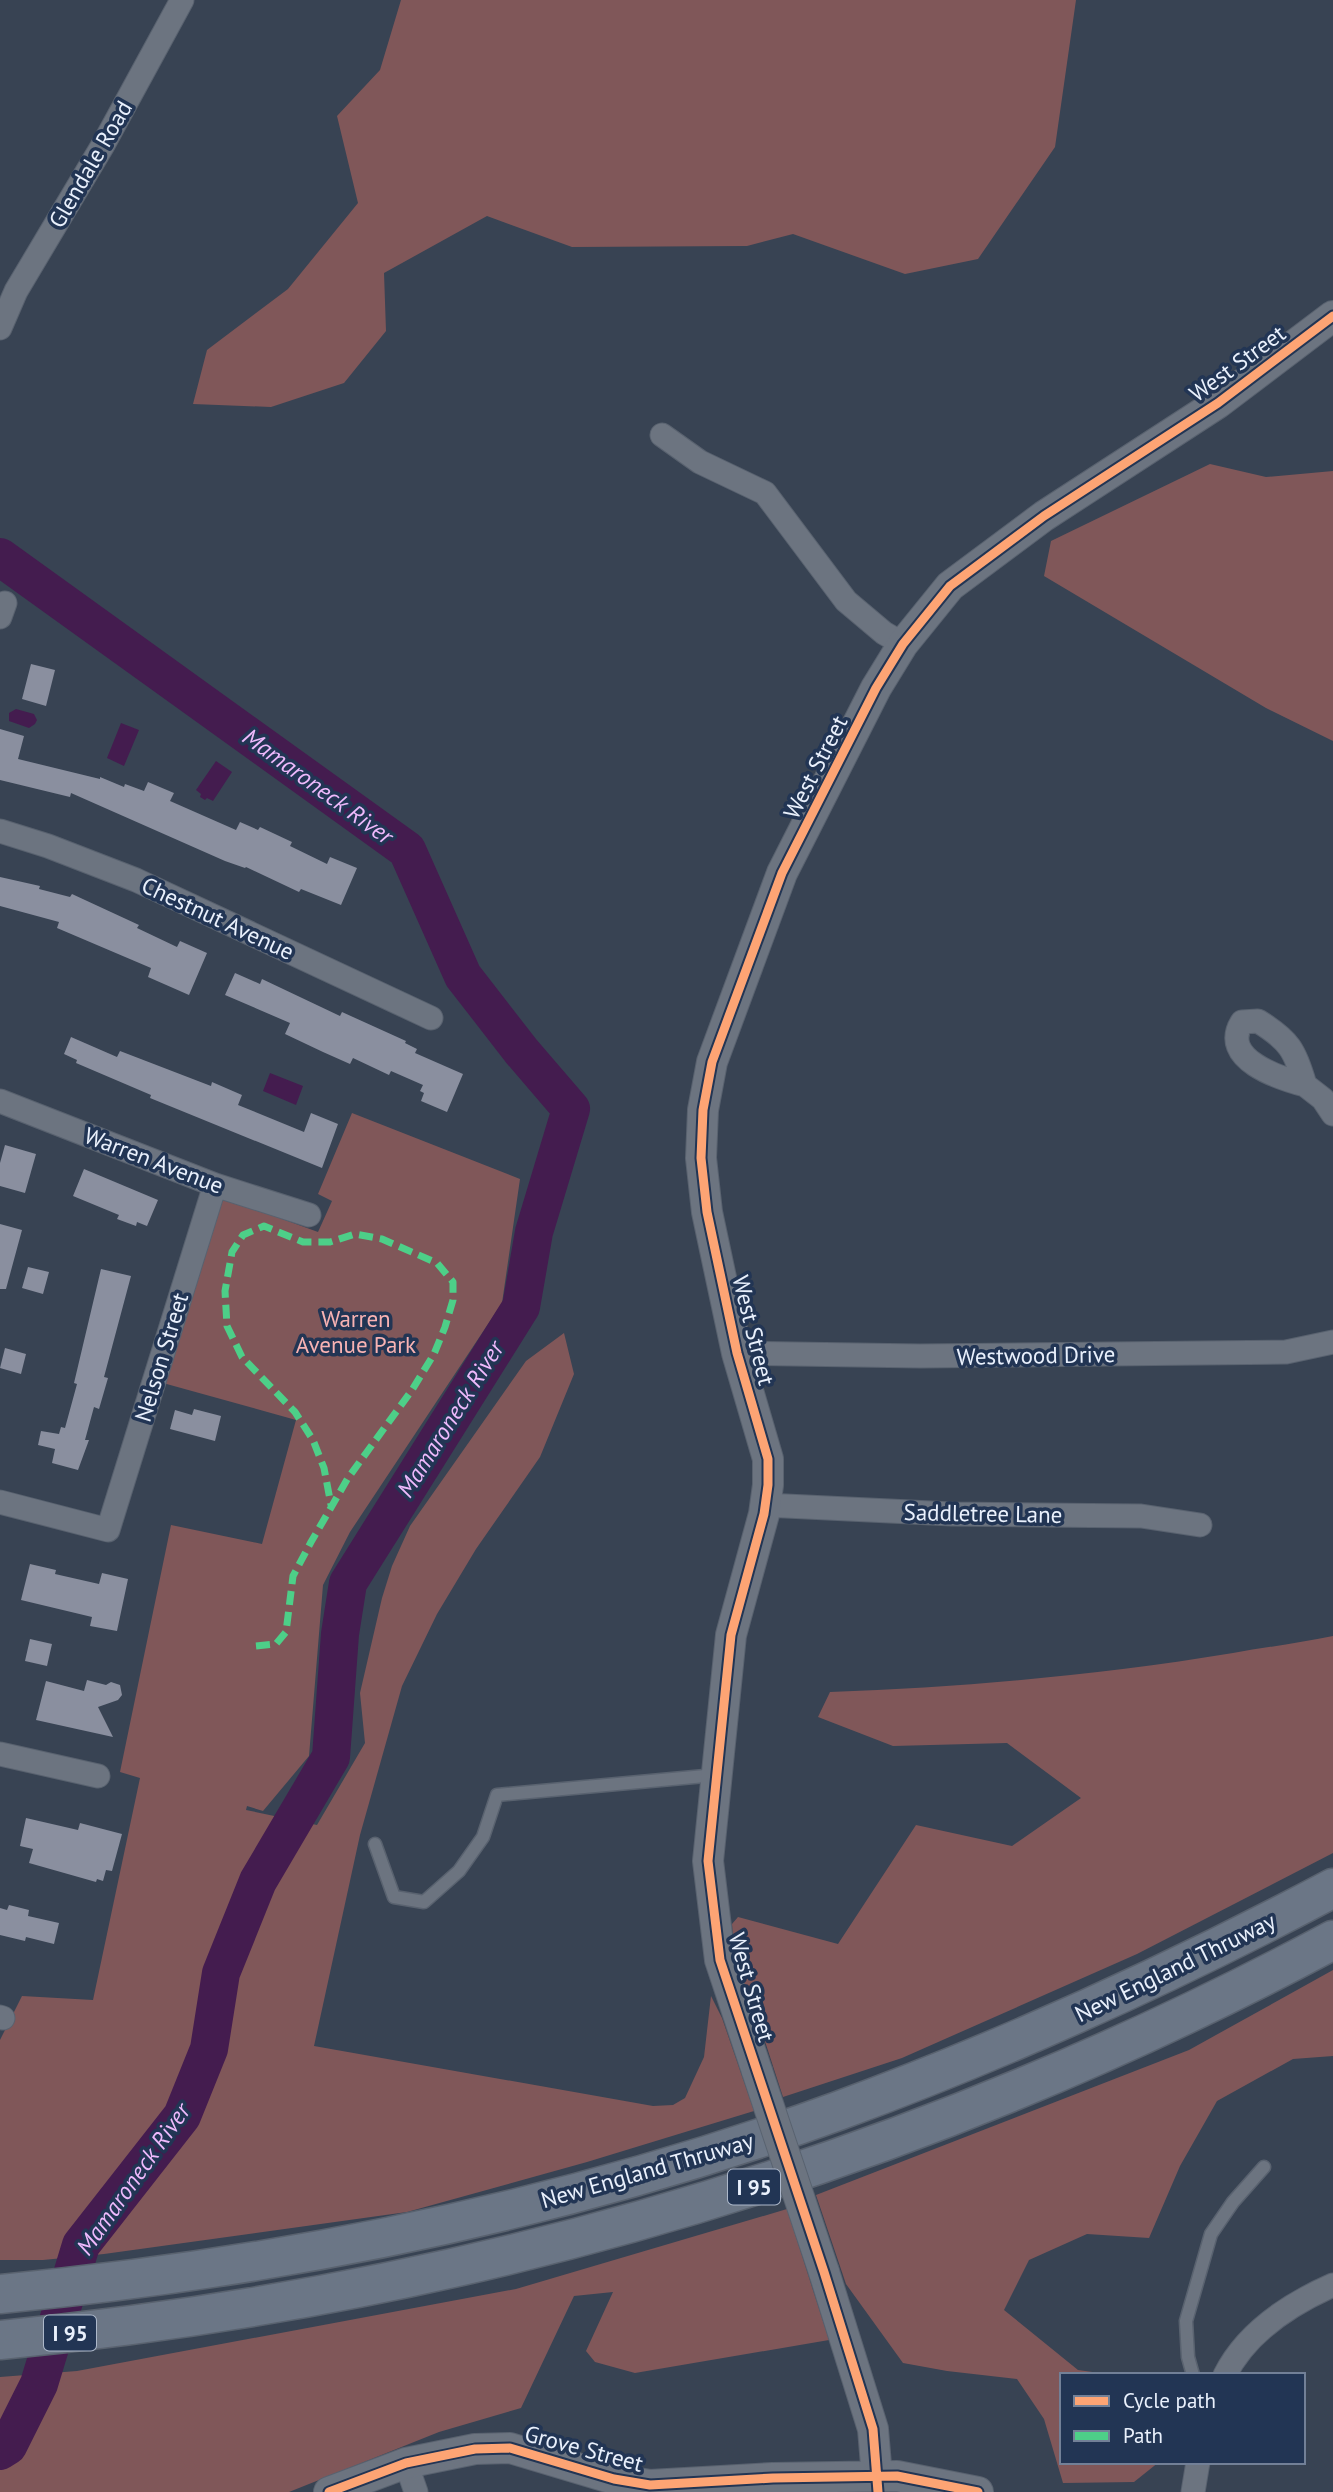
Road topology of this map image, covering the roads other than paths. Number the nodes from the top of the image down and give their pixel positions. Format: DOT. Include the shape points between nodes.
graph roads {
  1 [pos="182,0"];
  2 [pos="8,286"];
  3 [pos="1333,316"];
  4 [pos="0,328"];
  5 [pos="662,435"];
  6 [pos="903,644"];
  7 [pos="0,831"];
  8 [pos="431,1018"];
  9 [pos="1305,1085"];
  10 [pos="0,1101"];
  11 [pos="1333,1114"];
  12 [pos="215,1185"];
  13 [pos="309,1215"];
  14 [pos="1333,1342"];
  15 [pos="737,1353"];
  16 [pos="0,1502"];
  17 [pos="765,1505"];
  18 [pos="1200,1525"];
  19 [pos="0,1754"];
  20 [pos="717,1775"];
  21 [pos="98,1776"];
  22 [pos="375,1844"];
  23 [pos="1333,1888"];
  24 [pos="1333,1940"];
  25 [pos="1264,2167"];
  26 [pos="1333,2285"];
  27 [pos="0,2294"];
  28 [pos="0,2340"];
  29 [pos="1192,2373"];
  30 [pos="1226,2373"];
  31 [pos="406,2463"];
  32 [pos="1198,2464"];
  33 [pos="878,2484"];
  34 [pos="329,2492"];
  35 [pos="416,2492"];
  36 [pos="978,2492"];
  37 [pos="1192,2492"];
  1 -- 2 [label="street, Glendale Road" via="103,145"];
  2 -- 4 [label="street, Glendale Road"];
  3 -- 6 [label="street, West Street" via="1218,403 1044,516 950,586"];
  5 -- 6 [label="street" via="700,462 765,494 846,601"];
  6 -- 15 [label="street, West Street" via="782,873 712,1062 701,1158 707,1212"];
  7 -- 8 [label="street, Chestnut Avenue" via="136,880"];
  9 -- 11 [label="street"];
  10 -- 12 [label="street, Warren Avenue"];
  12 -- 13 [label="street, Warren Avenue"];
  12 -- 16 [label="street, Nelson Street" via="108,1530"];
  14 -- 15 [label="street, Westwood Drive" via="1286,1352"];
  15 -- 17 [label="street, West Street" via="768,1459"];
  17 -- 18 [label="street, Saddletree Lane" via="952,1514 1141,1516"];
  17 -- 20 [label="street, West Street" via="731,1635"];
  19 -- 21 [label="street"];
  20 -- 22 [label="lane" via="497,1795 483,1838 459,1871 424,1902 394,1897"];
  20 -- 33 [label="street, West Street, bridge" via="708,1861 720,1959 873,2429"];
  23 -- 27 [label="highway, New England Thruway / I 95" via="1054,2025 908,2085 759,2137 585,2189 305,2253"];
  24 -- 28 [label="highway, New England Thruway / I 95" via="1070,2068 912,2132 628,2225 330,2295 139,2325"];
  25 -- 29 [label="lane" via="1233,2202 1207,2245 1186,2321"];
  26 -- 30 [label="street" via="1271,2320 1235,2356"];
  31 -- 33 [label="street, Grove Street" via="475,2449 510,2448 650,2485 773,2478"];
  31 -- 34 [label="street, Grove Street"];
  31 -- 35 [label="street"];
  32 -- 37 [label="street"];
  33 -- 36 [label="street" via="897,2476"];
}
